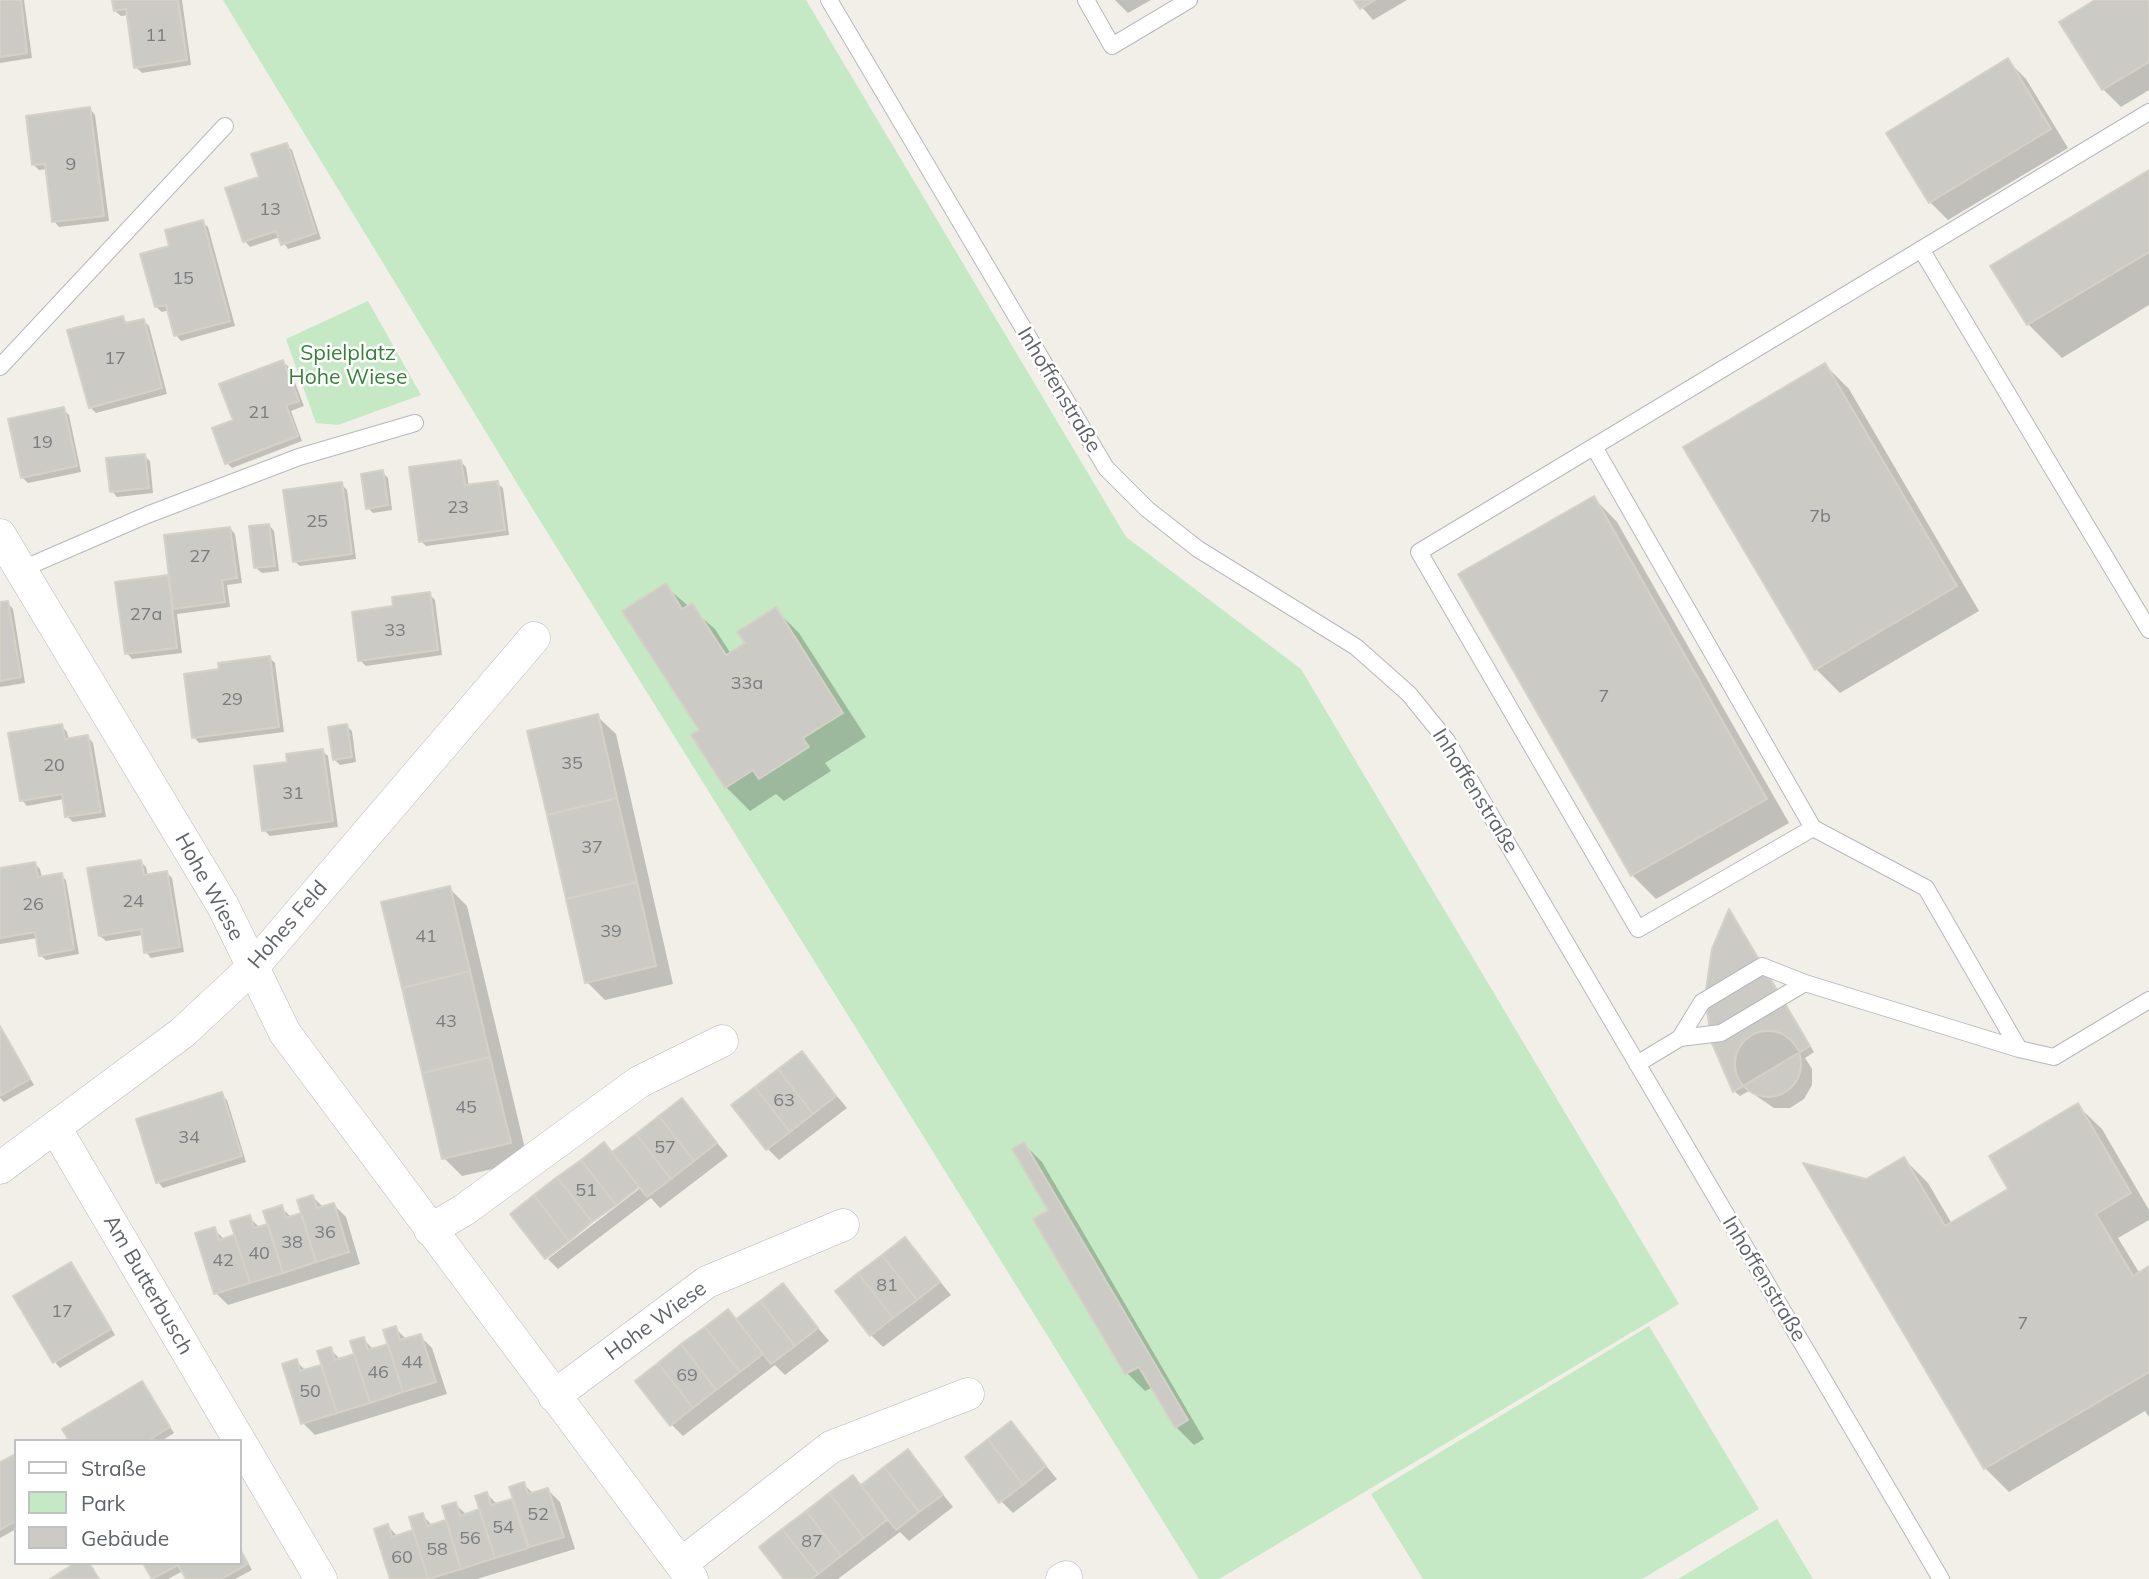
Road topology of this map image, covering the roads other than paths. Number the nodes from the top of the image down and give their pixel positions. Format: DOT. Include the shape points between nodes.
graph roads {
  1 [pos="829,0"];
  2 [pos="1086,0"];
  3 [pos="1189,0"];
  4 [pos="2149,112"];
  5 [pos="225,126"];
  6 [pos="1921,249"];
  7 [pos="0,367"];
  8 [pos="415,423"];
  9 [pos="1594,447"];
  10 [pos="0,535"];
  11 [pos="20,570"];
  12 [pos="2149,629"];
  13 [pos="534,638"];
  14 [pos="1813,828"];
  15 [pos="253,967"];
  16 [pos="1805,983"];
  17 [pos="2149,1000"];
  18 [pos="1680,1038"];
  19 [pos="722,1041"];
  20 [pos="2019,1049"];
  21 [pos="1637,1063"];
  22 [pos="56,1129"];
  23 [pos="0,1168"];
  24 [pos="843,1225"];
  25 [pos="430,1230"];
  26 [pos="968,1394"];
  27 [pos="554,1396"];
  28 [pos="239,1439"];
  29 [pos="242,1445"];
  30 [pos="687,1572"];
  31 [pos="321,1579"];
  32 [pos="1941,1579"];
  1 -- 21 [label="lane, Inhoffenstraße" via="1106,468 1147,509 1198,548 1356,647 1409,694 1447,741"];
  2 -- 3 [label="lane" via="1112,46"];
  4 -- 6 [label="lane"];
  5 -- 7 [label="lane"];
  6 -- 9 [label="lane"];
  6 -- 12 [label="lane"];
  8 -- 11 [label="lane" via="299,457"];
  9 -- 14 [label="lane"];
  9 -- 14 [label="lane" via="1419,552 1637,929"];
  10 -- 11 [label="street, Hohe Wiese"];
  11 -- 15 [label="street, Hohe Wiese" via="223,906"];
  13 -- 15 [label="street, Hohes Feld"];
  14 -- 20 [label="lane" via="1926,888"];
  15 -- 22 [label="street, Hohes Feld" via="182,1033"];
  15 -- 25 [label="street, Hohe Wiese" via="285,1033"];
  16 -- 18 [label="lane" via="1721,1033"];
  16 -- 18 [label="lane" via="1762,966 1702,1002"];
  16 -- 20 [label="lane"];
  17 -- 20 [label="lane" via="2054,1056"];
  18 -- 21 [label="lane"];
  19 -- 25 [label="street" via="639,1082"];
  21 -- 32 [label="lane, Inhoffenstraße"];
  22 -- 23 [label="street, Hohes Feld"];
  22 -- 28 [label="street, Am Butterbusch"];
  24 -- 27 [label="street, Hohe Wiese" via="707,1282"];
  25 -- 27 [label="street, Hohe Wiese"];
  26 -- 30 [label="street, Hohe Wiese" via="831,1447"];
  27 -- 30 [label="street, Hohe Wiese"];
  29 -- 31 [label="street, Am Butterbusch"];
}
